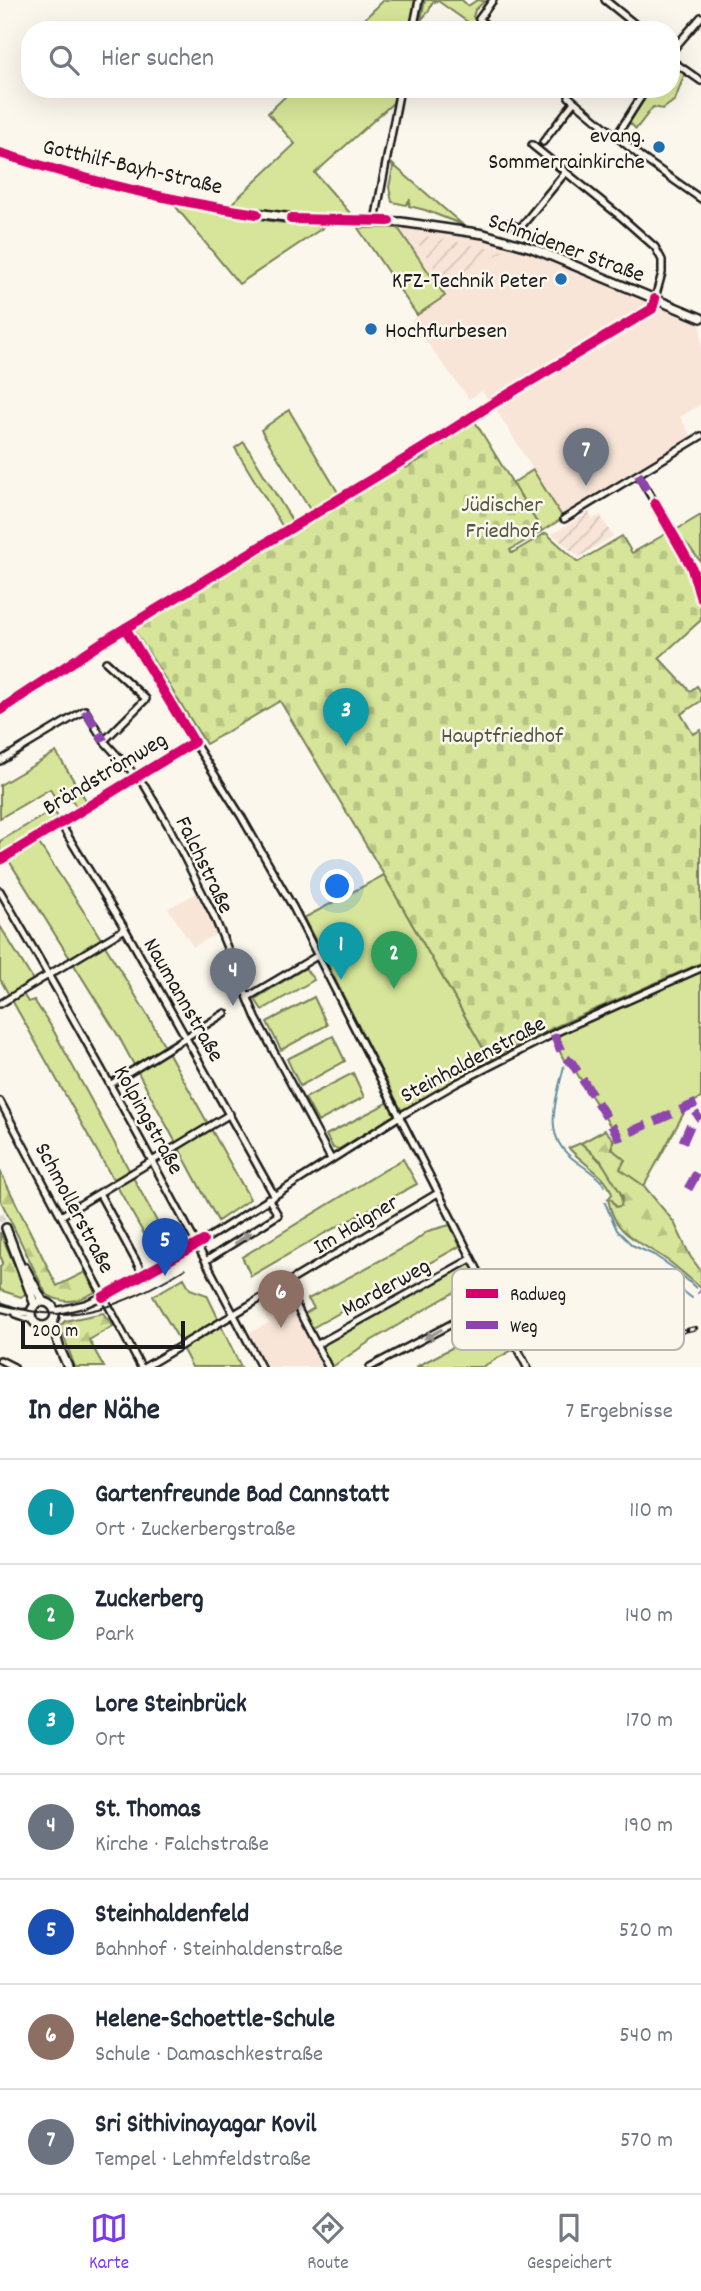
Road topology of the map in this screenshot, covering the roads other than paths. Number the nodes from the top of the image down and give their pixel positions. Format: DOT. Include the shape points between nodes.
graph roads {
  1 [pos="419,0"];
  2 [pos="493,0"];
  3 [pos="605,0"];
  4 [pos="701,17"];
  5 [pos="416,21"];
  6 [pos="481,21"];
  7 [pos="631,21"];
  8 [pos="680,42"];
  9 [pos="680,66"];
  10 [pos="701,81"];
  11 [pos="398,98"];
  12 [pos="570,98"];
  13 [pos="640,98"];
  14 [pos="575,102"];
  15 [pos="617,135"];
  16 [pos="543,142"];
  17 [pos="532,145"];
  18 [pos="0,153"];
  19 [pos="565,173"];
  20 [pos="701,199"];
  21 [pos="291,219"];
  22 [pos="375,221"];
  23 [pos="508,223"];
  24 [pos="655,299"];
  25 [pos="670,305"];
  26 [pos="652,310"];
  27 [pos="701,318"];
  28 [pos="492,404"];
  29 [pos="701,436"];
  30 [pos="638,474"];
  31 [pos="655,503"];
  32 [pos="564,519"];
  33 [pos="106,662"];
  34 [pos="104,741"];
  35 [pos="0,761"];
  36 [pos="136,777"];
  37 [pos="60,823"];
  38 [pos="0,860"];
  39 [pos="0,891"];
  40 [pos="125,929"];
  41 [pos="317,956"];
  42 [pos="701,968"];
  43 [pos="49,975"];
  44 [pos="248,997"];
  45 [pos="0,1004"];
  46 [pos="225,1013"];
  47 [pos="186,1036"];
  48 [pos="111,1084"];
  49 [pos="0,1101"];
  50 [pos="230,1114"];
  51 [pos="400,1116"];
  52 [pos="331,1159"];
  53 [pos="153,1160"];
  54 [pos="99,1193"];
  55 [pos="438,1193"];
  56 [pos="271,1197"];
  57 [pos="61,1216"];
  58 [pos="6,1228"];
  59 [pos="197,1244"];
  60 [pos="471,1259"];
  61 [pos="207,1261"];
  62 [pos="453,1269"];
  63 [pos="476,1269"];
  64 [pos="452,1270"];
  65 [pos="143,1274"];
  66 [pos="285,1284"];
  67 [pos="103,1297"];
  68 [pos="0,1308"];
  69 [pos="36,1310"];
  70 [pos="55,1311"];
  71 [pos="234,1316"];
  72 [pos="52,1322"];
  73 [pos="452,1324"];
  74 [pos="43,1326"];
  75 [pos="316,1345"];
  76 [pos="60,1349"];
  77 [pos="518,1350"];
  78 [pos="0,1360"];
  79 [pos="14,1367"];
  80 [pos="68,1367"];
  81 [pos="143,1367"];
  82 [pos="261,1367"];
  83 [pos="327,1367"];
  84 [pos="370,1367"];
  85 [pos="526,1367"];
  1 -- 5 [label="street"];
  2 -- 6 [label="street"];
  3 -- 7 [label="street"];
  4 -- 8 [label="street"];
  9 -- 10 [label="street"];
  11 -- 22 [label="street"];
  12 -- 14 [label="street"];
  13 -- 15 [label="street"];
  14 -- 15 [label="street"];
  14 -- 16 [label="street"];
  15 -- 20 [label="street"];
  17 -- 19 [label="street"];
  18 -- 21 [label="main road, Gotthilf-Bayh-Straße" via="128,189"];
  19 -- 23 [label="street" via="520,228"];
  19 -- 24 [label="street" via="655,247 662,273"];
  21 -- 22 [label="main road, Schmidener Straße"];
  22 -- 24 [label="main road, Schmidener Straße" via="502,238"];
  24 -- 25 [label="main road, Schmidener Straße"];
  24 -- 26 [label="street"];
  25 -- 26 [label="street"];
  25 -- 27 [label="main road, Schmidener Straße"];
  26 -- 28 [label="street"];
  29 -- 30 [label="street"];
  30 -- 31 [label="street"];
  30 -- 32 [label="street"];
  33 -- 34 [label="street" via="146,699"];
  34 -- 35 [label="street, Falchstraße" via="85,710"];
  34 -- 36 [label="street, Falchstraße"];
  36 -- 37 [label="street, Brändströmweg"];
  36 -- 41 [label="street, Brändströmweg" via="194,742"];
  36 -- 44 [label="street, Falchstraße" via="168,825"];
  37 -- 38 [label="street, Brändströmweg"];
  37 -- 40 [label="street, Naumannstraße"];
  39 -- 43 [label="street, Kolpingstraße"];
  40 -- 43 [label="street"];
  40 -- 47 [label="street, Naumannstraße"];
  41 -- 44 [label="street"];
  41 -- 51 [label="street"];
  42 -- 51 [label="street, Steinhaldenstraße" via="559,1031"];
  43 -- 45 [label="street"];
  43 -- 48 [label="street, Kolpingstraße"];
  44 -- 52 [label="street, Falchstraße"];
  46 -- 47 [label="street"];
  47 -- 48 [label="street"];
  47 -- 50 [label="street, Naumannstraße"];
  48 -- 53 [label="street, Kolpingstraße"];
  49 -- 57 [label="street, Schmollerstraße"];
  50 -- 53 [label="street"];
  50 -- 56 [label="street, Naumannstraße"];
  51 -- 52 [label="street, Steinhaldenstraße"];
  51 -- 55 [label="street"];
  52 -- 56 [label="street, Steinhaldenstraße"];
  53 -- 54 [label="street"];
  53 -- 59 [label="street, Kolpingstraße"];
  54 -- 57 [label="street"];
  54 -- 65 [label="street"];
  55 -- 60 [label="street"];
  55 -- 66 [label="street, Im Haigner"];
  56 -- 59 [label="street, Steinhaldenstraße"];
  61 -- 56 [label="street, one-way" via="278,1215"];
  57 -- 67 [label="street, Schmollerstraße"];
  58 -- 69 [label="main road"];
  59 -- 61 [label="street, Kolpingstraße"];
  59 -- 65 [label="street, Steinhaldenstraße"];
  60 -- 62 [label="street, Marderweg"];
  60 -- 63 [label="street"];
  61 -- 71 [label="street, Kolpingstraße"];
  64 -- 75 [label="street, Marderweg"];
  65 -- 67 [label="street, Steinhaldenstraße"];
  66 -- 71 [label="street, Im Haigner"];
  66 -- 75 [label="street"];
  67 -- 70 [label="street, Steinhaldenstraße"];
  67 -- 81 [label="street, Schmollerstraße"];
  68 -- 69 [label="street"];
  69 -- 70 [label="main road" via="48,1303"];
  69 -- 74 [label="main road"];
  70 -- 72 [label="main road"];
  71 -- 81 [label="street, Im Haigner"];
  71 -- 82 [label="street, Kolpingstraße"];
  72 -- 74 [label="main road"];
  72 -- 76 [label="main road"];
  73 -- 84 [label="street, one-way"];
  74 -- 76 [label="main road"];
  75 -- 83 [label="street"];
  76 -- 80 [label="main road"];
  77 -- 85 [label="street"];
  78 -- 79 [label="street"];
}
